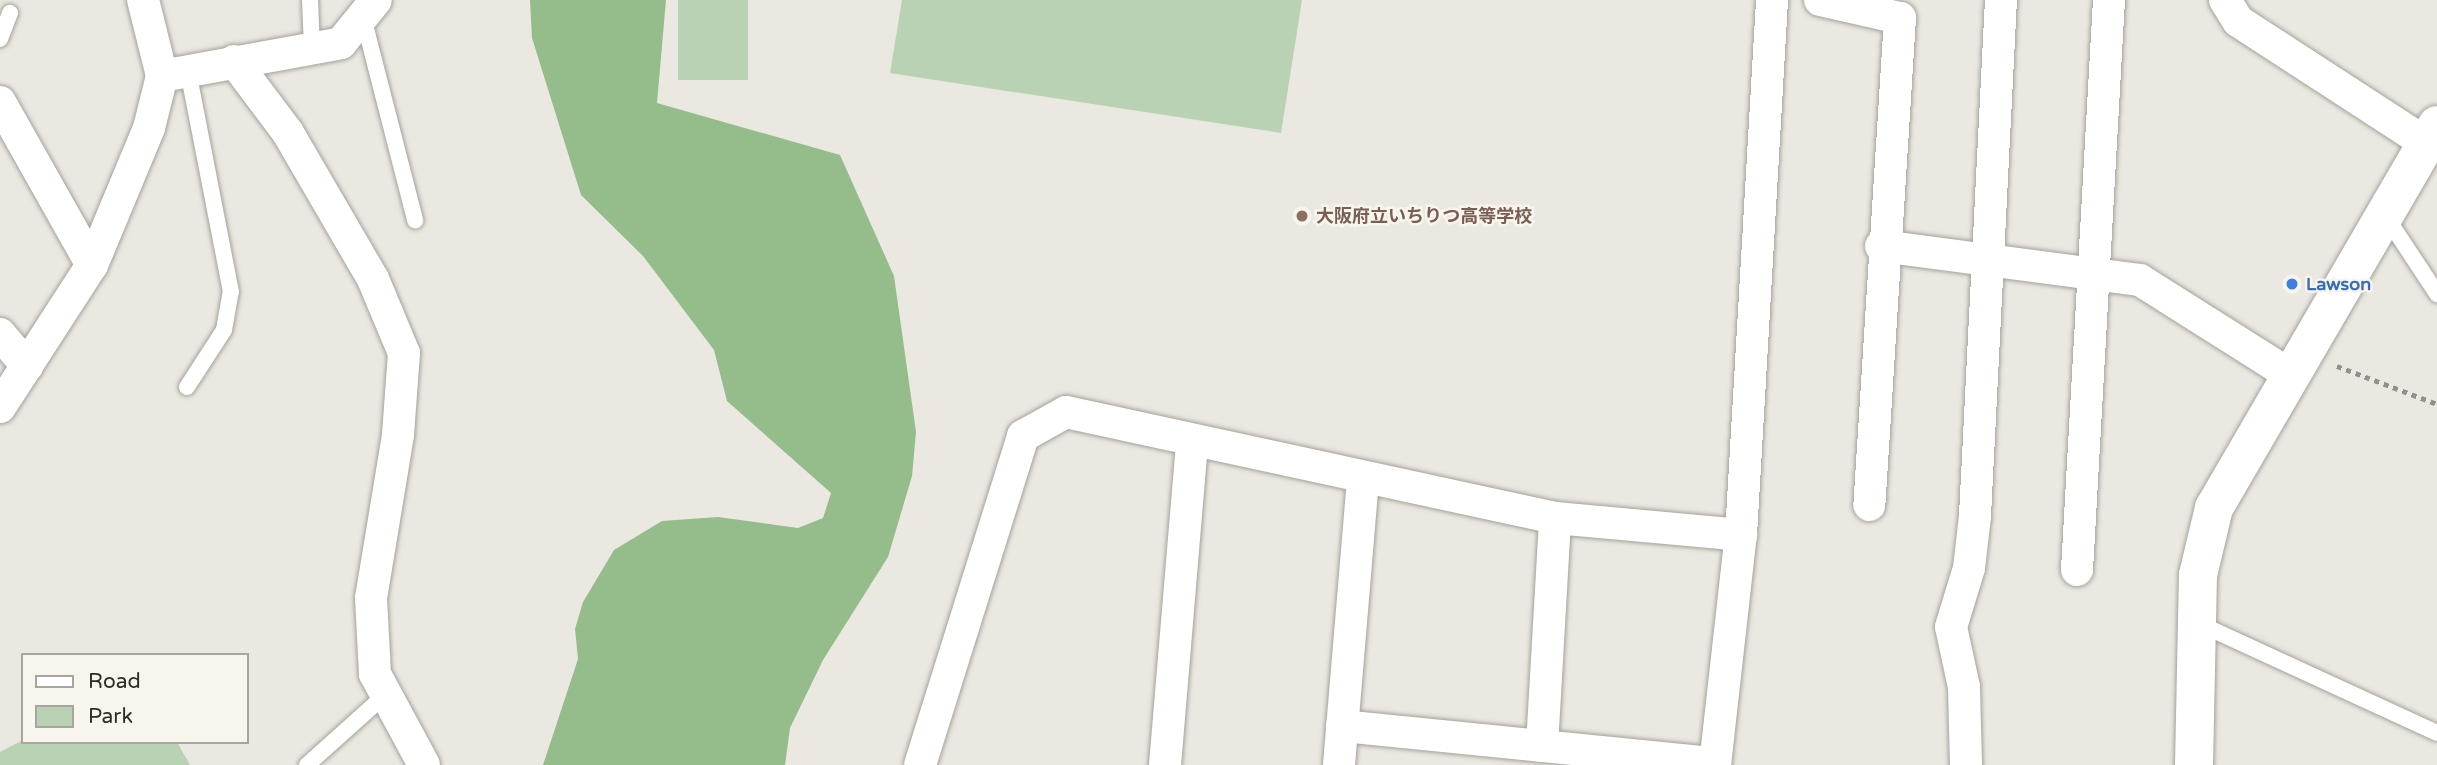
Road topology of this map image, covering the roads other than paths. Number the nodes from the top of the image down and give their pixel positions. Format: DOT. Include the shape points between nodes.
graph roads {
  1 [pos="143,0"];
  2 [pos="310,0"];
  3 [pos="1772,0"];
  4 [pos="1820,0"];
  5 [pos="2001,0"];
  6 [pos="2109,0"];
  7 [pos="2225,0"];
  8 [pos="369,8"];
  9 [pos="9,13"];
  10 [pos="0,39"];
  11 [pos="312,48"];
  12 [pos="234,61"];
  13 [pos="175,74"];
  14 [pos="0,102"];
  15 [pos="2432,134"];
  16 [pos="2385,214"];
  17 [pos="415,220"];
  18 [pos="1881,246"];
  19 [pos="1989,259"];
  20 [pos="92,265"];
  21 [pos="2092,277"];
  22 [pos="2437,295"];
  23 [pos="0,334"];
  24 [pos="2296,363"];
  25 [pos="27,366"];
  26 [pos="187,387"];
  27 [pos="0,407"];
  28 [pos="1192,442"];
  29 [pos="1363,481"];
  30 [pos="1869,505"];
  31 [pos="1555,518"];
  32 [pos="1741,535"];
  33 [pos="2077,570"];
  34 [pos="2197,623"];
  35 [pos="386,694"];
  36 [pos="1342,726"];
  37 [pos="2437,733"];
  38 [pos="1542,746"];
  39 [pos="1715,764"];
  40 [pos="307,765"];
  41 [pos="424,765"];
  42 [pos="920,765"];
  43 [pos="1165,765"];
  44 [pos="1339,765"];
  45 [pos="1966,765"];
  46 [pos="2194,765"];
  1 -- 13 [label="street"];
  2 -- 11 [label="lane"];
  3 -- 32 [label="street"];
  4 -- 18 [label="street" via="1900,18"];
  5 -- 19 [label="street"];
  6 -- 21 [label="street"];
  7 -- 15 [label="street" via="2238,21"];
  8 -- 11 [label="street" via="341,43"];
  8 -- 17 [label="lane"];
  9 -- 10 [label="lane"];
  11 -- 12 [label="street"];
  12 -- 13 [label="street"];
  12 -- 35 [label="street" via="288,133 373,279 404,353 398,435 371,598 375,674"];
  13 -- 20 [label="street"];
  13 -- 26 [label="lane" via="230,292 224,330"];
  14 -- 20 [label="street"];
  15 -- 16 [label="street"];
  16 -- 22 [label="lane"];
  16 -- 24 [label="street"];
  18 -- 19 [label="street"];
  18 -- 30 [label="street"];
  19 -- 21 [label="street"];
  19 -- 45 [label="street" via="1975,516 1969,568 1951,627 1964,687"];
  20 -- 25 [label="street"];
  21 -- 24 [label="street" via="2140,280"];
  21 -- 33 [label="street"];
  23 -- 25 [label="street"];
  24 -- 34 [label="street" via="2214,508 2198,575"];
  25 -- 27 [label="street"];
  28 -- 29 [label="street"];
  28 -- 42 [label="street" via="1066,412 1023,436"];
  28 -- 43 [label="street"];
  29 -- 31 [label="street"];
  29 -- 36 [label="street"];
  31 -- 32 [label="street"];
  31 -- 38 [label="street"];
  32 -- 39 [label="street"];
  34 -- 37 [label="lane"];
  34 -- 46 [label="street"];
  35 -- 40 [label="lane"];
  35 -- 41 [label="street"];
  36 -- 38 [label="street"];
  36 -- 44 [label="street"];
  38 -- 39 [label="street"];
}
